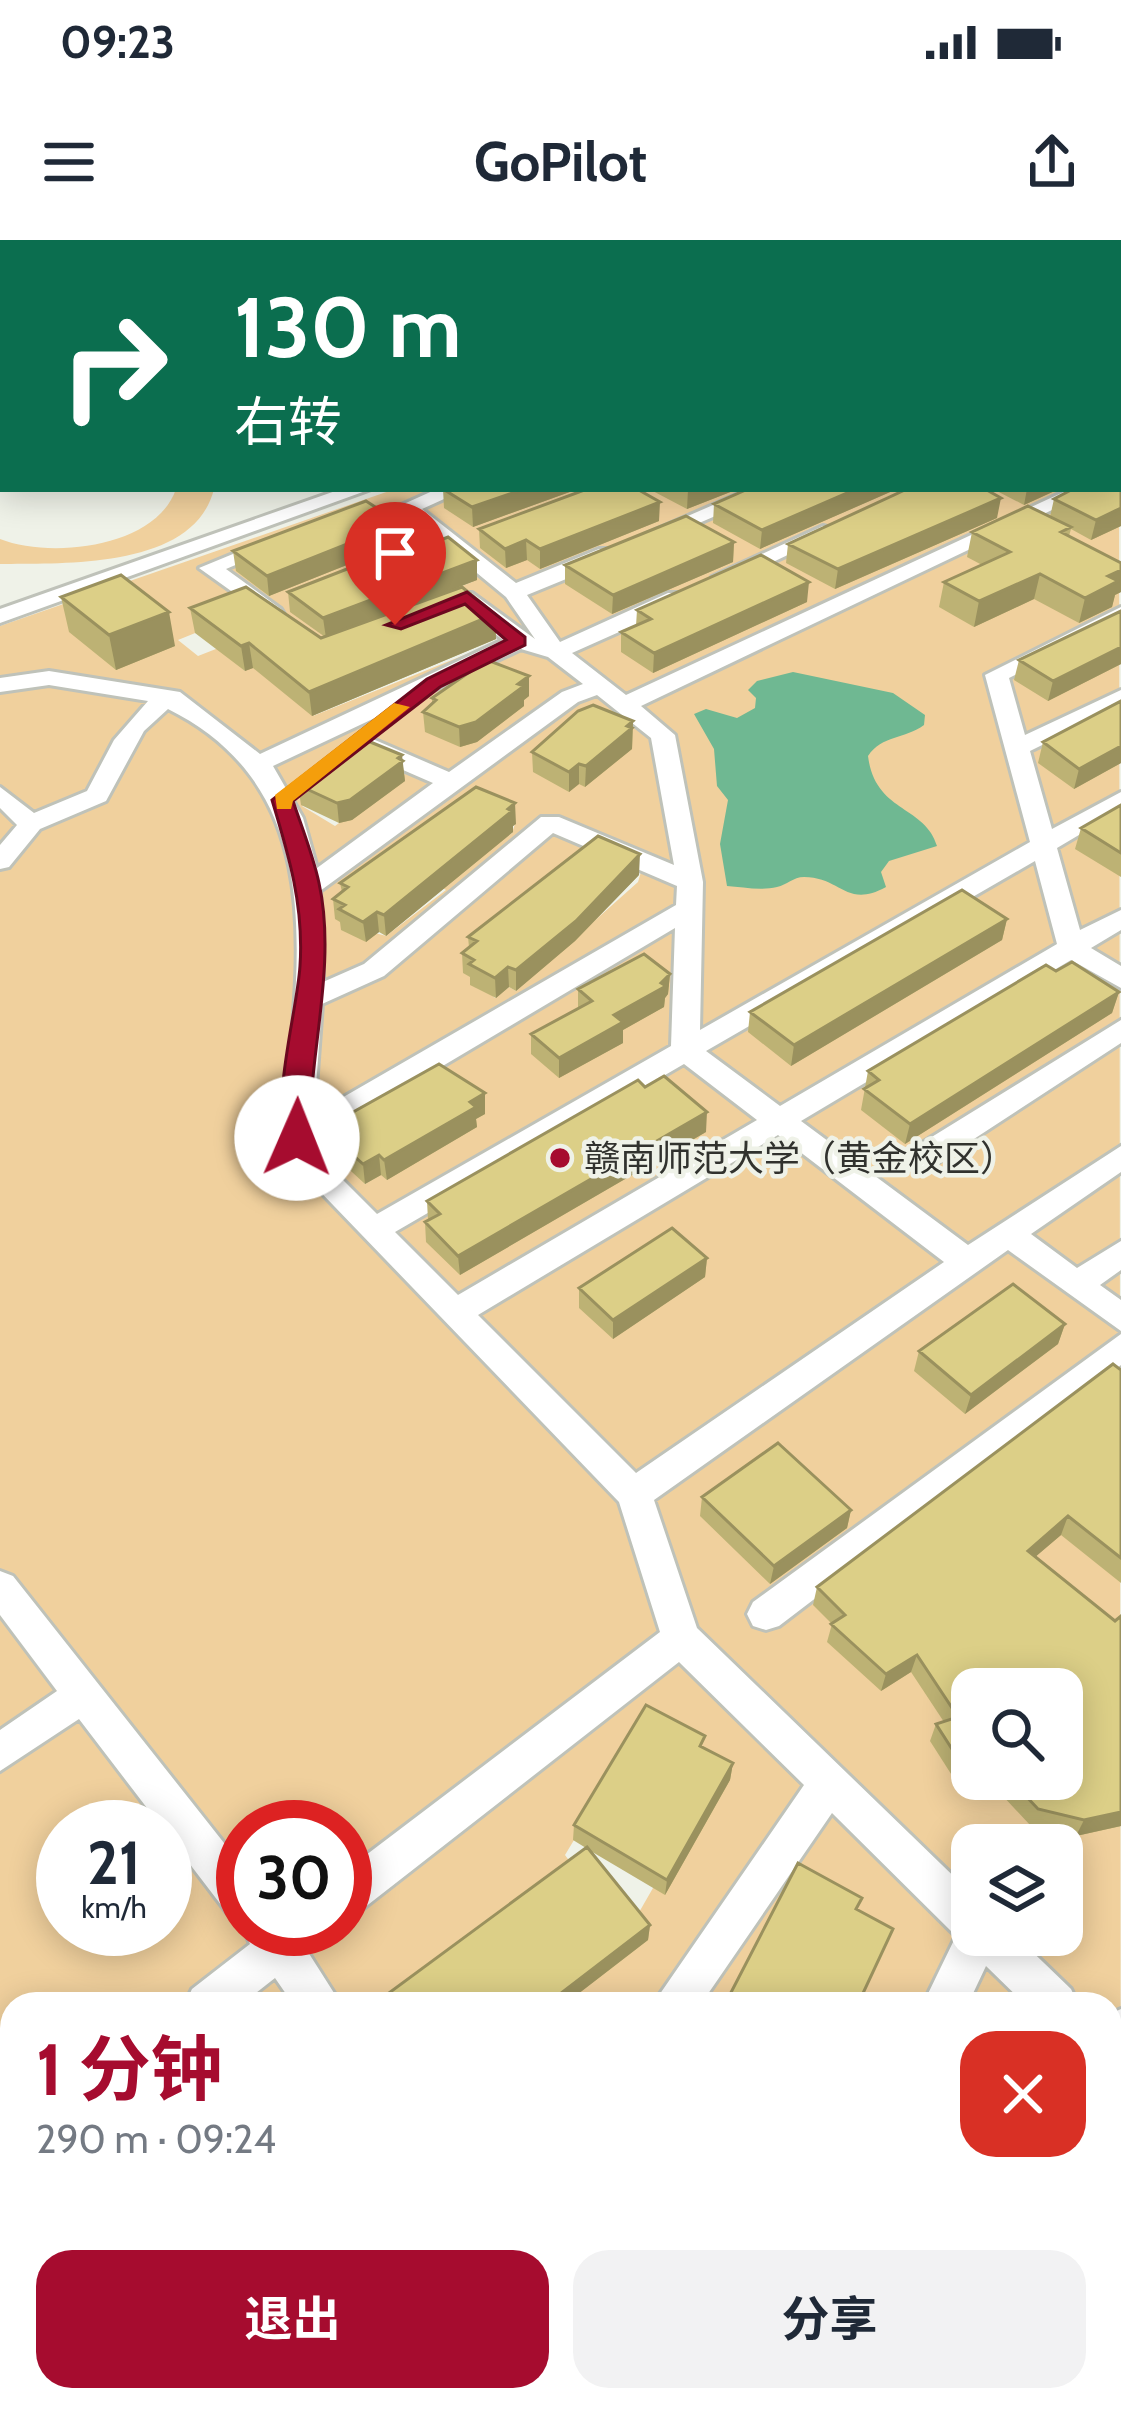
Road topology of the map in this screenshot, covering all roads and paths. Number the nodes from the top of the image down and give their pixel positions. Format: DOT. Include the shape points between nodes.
graph roads {
  1 [pos="352,492"];
  2 [pos="447,492"];
  3 [pos="757,492"];
  4 [pos="1080,492"];
  5 [pos="862,516"];
  6 [pos="675,517"];
  7 [pos="341,519"];
  8 [pos="749,557"];
  9 [pos="514,592"];
  10 [pos="446,605"];
  11 [pos="278,611"];
  12 [pos="1121,614"];
  13 [pos="0,616"];
  14 [pos="519,641"];
  15 [pos="556,652"];
  16 [pos="434,683"];
  17 [pos="0,685"];
  18 [pos="612,696"];
  19 [pos="172,697"];
  20 [pos="1121,698"];
  21 [pos="1016,749"];
  22 [pos="257,764"];
  23 [pos="451,782"];
  24 [pos="0,794"];
  25 [pos="491,798"];
  26 [pos="1121,800"];
  27 [pos="32,824"];
  28 [pos="1042,843"];
  29 [pos="0,861"];
  30 [pos="309,886"];
  31 [pos="691,894"];
  32 [pos="1121,918"];
  33 [pos="1071,947"];
  34 [pos="1121,979"];
  35 [pos="309,999"];
  36 [pos="1121,1030"];
  37 [pos="685,1050"];
  38 [pos="773,1120"];
  39 [pos="297,1138"];
  40 [pos="1121,1157"];
  41 [pos="920,1159"];
  42 [pos="372,1231"];
  43 [pos="1008,1234"];
  44 [pos="1121,1252"];
  45 [pos="967,1262"];
  46 [pos="1077,1285"];
  47 [pos="454,1313"];
  48 [pos="1121,1318"];
  49 [pos="1121,1347"];
  50 [pos="634,1494"];
  51 [pos="0,1587"];
  52 [pos="766,1614"];
  53 [pos="681,1638"];
  54 [pos="84,1694"];
  55 [pos="0,1754"];
  56 [pos="829,1783"];
  57 [pos="216,1865"];
  58 [pos="372,1877"];
  59 [pos="951,1902"];
  60 [pos="260,1956"];
  61 [pos="294,1956"];
  62 [pos="971,1956"];
  63 [pos="1005,1956"];
  64 [pos="220,1992"];
  65 [pos="313,1992"];
  66 [pos="683,1992"];
  67 [pos="951,1992"];
  68 [pos="1043,1992"];
  1 -- 13 [label="street"];
  2 -- 9 [label="street" via="407,506"];
  3 -- 6 [label="street"];
  4 -- 18 [label="street"];
  5 -- 8 [label="street"];
  6 -- 8 [label="street"];
  6 -- 9 [label="street" via="632,544"];
  7 -- 11 [label="street" via="210,568"];
  8 -- 15 [label="street"];
  9 -- 15 [label="street"];
  10 -- 14 [label="street" via="467,597"];
  12 -- 21 [label="street" via="997,675"];
  14 -- 15 [label="street"];
  14 -- 16 [label="street"];
  15 -- 18 [label="street"];
  16 -- 22 [label="street"];
  16 -- 23 [label="street" via="346,748"];
  17 -- 19 [label="street" via="27,674"];
  18 -- 23 [label="street" via="570,697"];
  18 -- 31 [label="street" via="663,735"];
  19 -- 22 [label="street"];
  19 -- 27 [label="street" via="122,740 97,796"];
  20 -- 21 [label="street"];
  21 -- 28 [label="street"];
  22 -- 30 [label="street" via="292,792"];
  23 -- 25 [label="street"];
  23 -- 30 [label="street"];
  24 -- 27 [label="street"];
  26 -- 28 [label="street"];
  27 -- 29 [label="street"];
  28 -- 33 [label="street"];
  28 -- 37 [label="street"];
  30 -- 35 [label="street"];
  31 -- 35 [label="street" via="540,818 374,970"];
  31 -- 37 [label="street"];
  31 -- 39 [label="street"];
  32 -- 33 [label="street"];
  33 -- 34 [label="street"];
  33 -- 38 [label="street"];
  35 -- 39 [label="street"];
  36 -- 41 [label="street"];
  37 -- 38 [label="street"];
  37 -- 42 [label="street"];
  38 -- 45 [label="street"];
  38 -- 47 [label="street"];
  39 -- 42 [label="street" via="296,1152"];
  40 -- 43 [label="street"];
  42 -- 47 [label="street"];
  43 -- 45 [label="street"];
  43 -- 46 [label="street"];
  44 -- 46 [label="street"];
  45 -- 50 [label="street"];
  46 -- 48 [label="street"];
  47 -- 50 [label="street"];
  49 -- 52 [label="street"];
  50 -- 53 [label="street"];
  51 -- 54 [label="street"];
  53 -- 56 [label="street"];
  53 -- 58 [label="street"];
  54 -- 55 [label="street"];
  54 -- 57 [label="street"];
  56 -- 59 [label="street"];
  56 -- 66 [label="street"];
  60 -- 64 [label="street"];
  61 -- 65 [label="street"];
  62 -- 67 [label="street"];
  63 -- 68 [label="street"];
}
